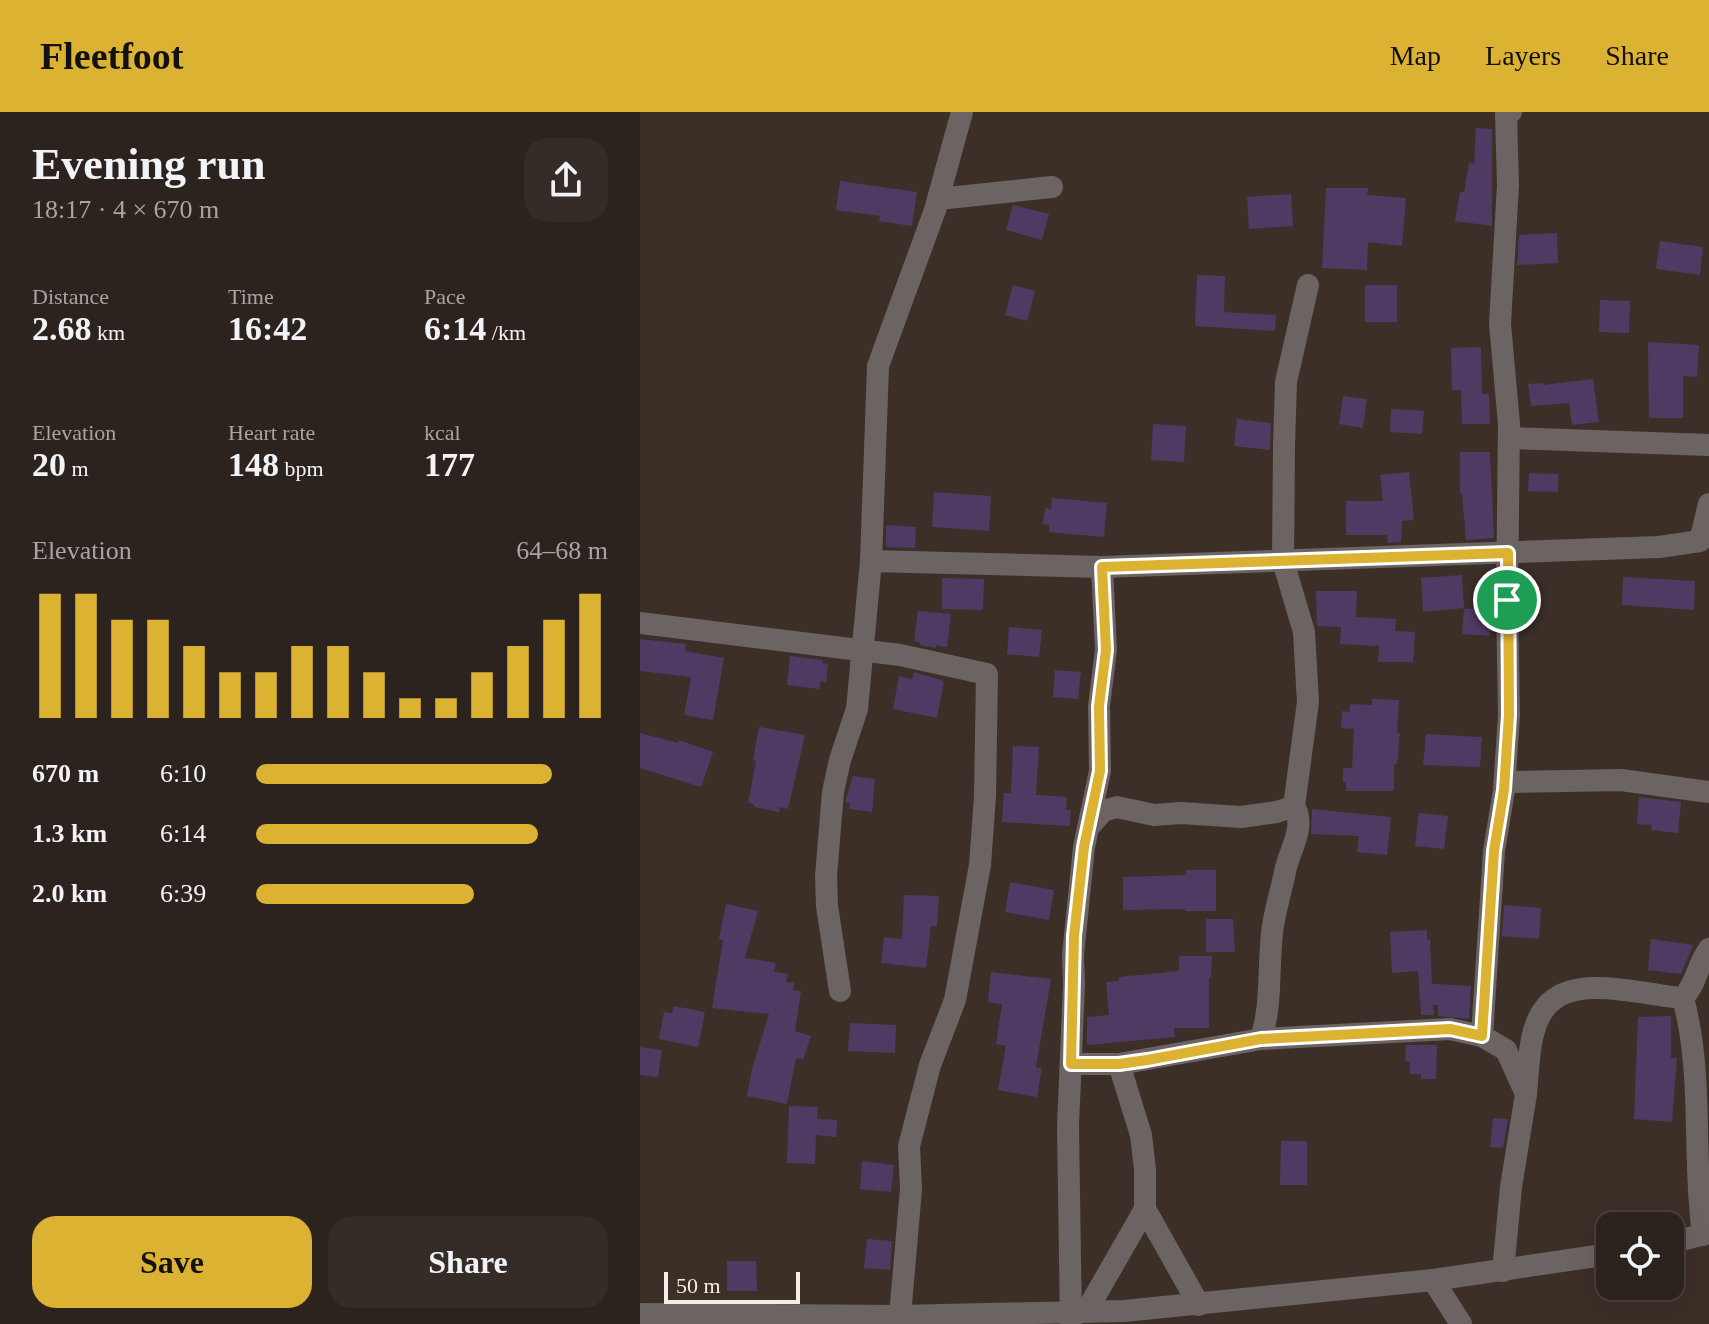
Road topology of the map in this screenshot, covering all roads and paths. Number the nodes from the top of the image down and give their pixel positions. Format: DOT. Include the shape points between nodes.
graph roads {
  1 [pos="962,112"];
  2 [pos="1511,112"];
  3 [pos="1052,187"];
  4 [pos="938,199"];
  5 [pos="1308,285"];
  6 [pos="1509,438"];
  7 [pos="1709,445"];
  8 [pos="1709,504"];
  9 [pos="1508,553"];
  10 [pos="871,561"];
  11 [pos="1283,561"];
  12 [pos="1102,567"];
  13 [pos="640,623"];
  14 [pos="863,650"];
  15 [pos="1505,782"];
  16 [pos="1709,792"];
  17 [pos="1294,806"];
  18 [pos="1088,828"];
  19 [pos="1709,949"];
  20 [pos="840,991"];
  21 [pos="1683,998"];
  22 [pos="1482,1036"];
  23 [pos="1261,1039"];
  24 [pos="1071,1064"];
  25 [pos="1119,1064"];
  26 [pos="1526,1094"];
  27 [pos="1145,1209"];
  28 [pos="1706,1234"];
  29 [pos="1684,1240"];
  30 [pos="1596,1256"];
  31 [pos="1503,1271"];
  32 [pos="1433,1280"];
  33 [pos="1199,1305"];
  34 [pos="640,1314"];
  35 [pos="900,1316"];
  36 [pos="1077,1316"];
  37 [pos="1461,1324"];
  1 -- 4 [label="street"];
  2 -- 6 [label="street" via="1506,114 1508,185 1500,324"];
  3 -- 4 [label="street"];
  4 -- 10 [label="street" via="878,366"];
  5 -- 11 [label="street" via="1286,382"];
  6 -- 7 [label="street"];
  6 -- 9 [label="street"];
  8 -- 9 [label="street" via="1700,541"];
  9 -- 11 [label="street"];
  9 -- 15 [label="street"];
  10 -- 12 [label="street"];
  10 -- 14 [label="street"];
  11 -- 12 [label="street"];
  11 -- 17 [label="street" via="1304,632 1308,702"];
  12 -- 18 [label="street" via="1106,650 1099,706 1100,771"];
  13 -- 14 [label="street"];
  14 -- 20 [label="street" via="857,709 833,792 826,876"];
  14 -- 35 [label="street" via="987,674 980,865 955,1000 930,1065 909,1146 911,1189"];
  15 -- 16 [label="street" via="1621,780"];
  15 -- 22 [label="street" via="1494,851"];
  17 -- 18 [label="street" via="1241,817 1154,815 1117,807 1103,811"];
  17 -- 23 [label="street" via="1295,843 1272,931 1270,1003"];
  18 -- 24 [label="street" via="1074,936"];
  19 -- 21 [label="street" via="1694,986"];
  21 -- 26 [label="street" via="1596,986 1562,995 1545,1008 1534,1034"];
  21 -- 28 [label="street" via="1692,1033 1699,1202"];
  22 -- 23 [label="street" via="1450,1029"];
  22 -- 26 [label="street" via="1506,1050"];
  23 -- 25 [label="street"];
  24 -- 25 [label="street"];
  24 -- 36 [label="street" via="1069,1255"];
  25 -- 27 [label="street" via="1141,1135"];
  26 -- 31 [label="street"];
  27 -- 33 [label="street"];
  27 -- 36 [label="street"];
  28 -- 29 [label="street"];
  30 -- 31 [label="street"];
  31 -- 32 [label="street"];
  32 -- 33 [label="street"];
  32 -- 37 [label="street"];
  33 -- 36 [label="street"];
  34 -- 35 [label="street"];
  35 -- 36 [label="street"];
}
